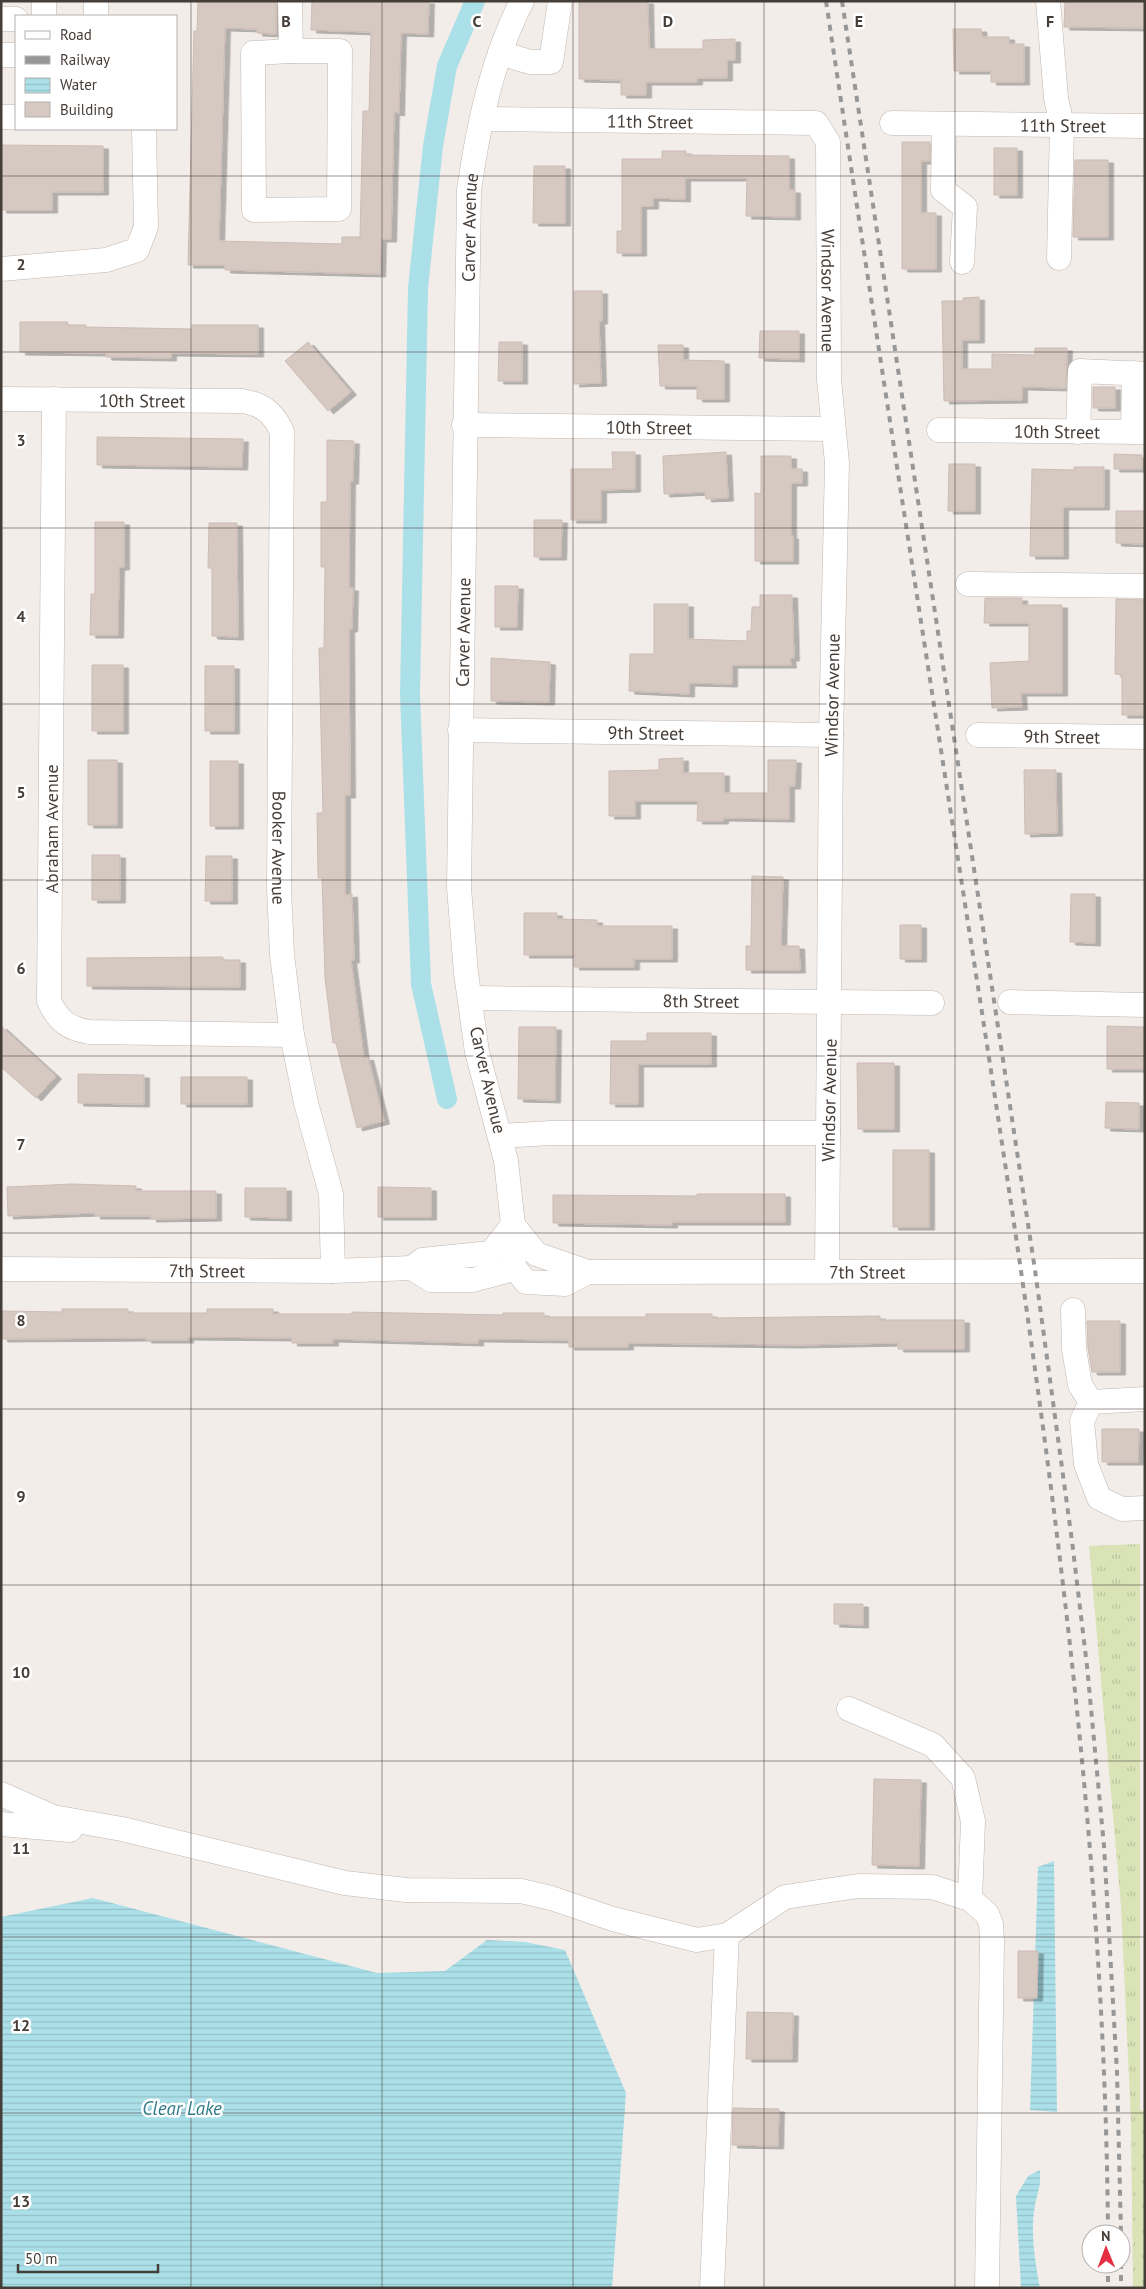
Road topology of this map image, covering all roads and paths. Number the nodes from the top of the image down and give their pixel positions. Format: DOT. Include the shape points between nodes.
graph roads {
  1 [pos="44,1"];
  2 [pos="96,1"];
  3 [pos="290,1"];
  4 [pos="522,1"];
  5 [pos="560,1"];
  6 [pos="1048,1"];
  7 [pos="44,15"];
  8 [pos="96,15"];
  9 [pos="1,19"];
  10 [pos="15,19"];
  11 [pos="291,51"];
  12 [pos="500,53"];
  13 [pos="1,55"];
  14 [pos="15,55"];
  15 [pos="1,117"];
  16 [pos="15,117"];
  17 [pos="482,120"];
  18 [pos="816,123"];
  19 [pos="892,123"];
  20 [pos="944,124"];
  21 [pos="1062,125"];
  22 [pos="1145,126"];
  23 [pos="144,130"];
  24 [pos="1059,258"];
  25 [pos="962,262"];
  26 [pos="1,269"];
  27 [pos="1139,374"];
  28 [pos="1,399"];
  29 [pos="54,399"];
  30 [pos="277,420"];
  31 [pos="464,425"];
  32 [pos="833,429"];
  33 [pos="939,430"];
  34 [pos="1078,432"];
  35 [pos="1139,432"];
  36 [pos="968,584"];
  37 [pos="1145,586"];
  38 [pos="460,730"];
  39 [pos="831,735"];
  40 [pos="978,735"];
  41 [pos="1145,737"];
  42 [pos="470,998"];
  43 [pos="830,1002"];
  44 [pos="1010,1002"];
  45 [pos="932,1003"];
  46 [pos="1145,1005"];
  47 [pos="292,1035"];
  48 [pos="828,1133"];
  49 [pos="501,1136"];
  50 [pos="513,1225"];
  51 [pos="514,1267"];
  52 [pos="412,1268"];
  53 [pos="1,1269"];
  54 [pos="827,1270"];
  55 [pos="333,1271"];
  56 [pos="1145,1271"];
  57 [pos="588,1272"];
  58 [pos="1073,1310"];
  59 [pos="1145,1399"];
  60 [pos="1091,1402"];
  61 [pos="1145,1508"];
  62 [pos="849,1709"];
  63 [pos="1,1794"];
  64 [pos="1,1824"];
  65 [pos="122,1829"];
  66 [pos="970,1899"];
  67 [pos="727,1935"];
  68 [pos="712,2288"];
  69 [pos="987,2288"];
  1 -- 7 [label="street"];
  2 -- 8 [label="street"];
  3 -- 11 [label="street"];
  4 -- 12 [label="street, Carver Avenue"];
  5 -- 12 [label="street" via="552,62 530,62"];
  6 -- 21 [label="street" via="1056,98"];
  9 -- 10 [label="street"];
  11 -- 11 [label="street" via="340,52 339,209 254,210 253,53"];
  12 -- 17 [label="street, Carver Avenue"];
  13 -- 14 [label="street"];
  15 -- 16 [label="street"];
  17 -- 18 [label="street, 11th Street"];
  17 -- 31 [label="street, Carver Avenue" via="468,190"];
  18 -- 32 [label="street, Windsor Avenue" via="828,142 829,379"];
  19 -- 20 [label="street, 11th Street"];
  20 -- 21 [label="street, 11th Street"];
  20 -- 25 [label="street" via="943,190 965,207"];
  21 -- 22 [label="street, 11th Street"];
  21 -- 24 [label="street"];
  23 -- 26 [label="street" via="146,227 137,250 106,260"];
  27 -- 34 [label="street" via="1080,371"];
  27 -- 35 [label="street"];
  28 -- 29 [label="street, 10th Street"];
  29 -- 30 [label="street, 10th Street" via="242,401 256,403"];
  29 -- 47 [label="street, Abraham Avenue" via="49,1001 64,1024 90,1032"];
  30 -- 47 [label="street, Booker Avenue" via="282,432 279,889 282,955"];
  31 -- 32 [label="street, 10th Street"];
  31 -- 38 [label="street, Carver Avenue"];
  32 -- 39 [label="street, Windsor Avenue" via="837,463"];
  33 -- 34 [label="street, 10th Street"];
  34 -- 35 [label="street, 10th Street"];
  36 -- 37 [label="street"];
  38 -- 39 [label="street, 9th Street"];
  38 -- 42 [label="street, Carver Avenue" via="459,888"];
  39 -- 43 [label="street, Windsor Avenue"];
  40 -- 41 [label="street, 9th Street"];
  42 -- 43 [label="street, 8th Street"];
  42 -- 49 [label="street, Carver Avenue" via="477,1052"];
  43 -- 45 [label="street, 8th Street"];
  43 -- 48 [label="street, Windsor Avenue"];
  44 -- 46 [label="street"];
  47 -- 55 [label="street, Booker Avenue" via="306,1103 331,1194"];
  48 -- 49 [label="street" via="551,1132"];
  48 -- 54 [label="street, Windsor Avenue"];
  49 -- 50 [label="street, Carver Avenue"];
  50 -- 51 [label="street, Carver Avenue"];
  50 -- 52 [label="street, 7th Street" via="491,1254 422,1260"];
  50 -- 57 [label="street, 7th Street" via="536,1254"];
  51 -- 52 [label="street" via="473,1280 431,1280"];
  51 -- 57 [label="street, 7th Street" via="526,1282 565,1284"];
  52 -- 55 [label="street, 7th Street"];
  53 -- 55 [label="street, 7th Street"];
  54 -- 56 [label="street, 7th Street"];
  54 -- 57 [label="street, 7th Street"];
  58 -- 60 [label="street" via="1074,1349 1080,1385"];
  59 -- 60 [label="street"];
  60 -- 61 [label="street" via="1082,1421 1086,1464 1099,1498 1122,1509"];
  62 -- 66 [label="street" via="933,1745 963,1778 973,1821"];
  63 -- 65 [label="street" via="53,1817"];
  64 -- 65 [label="street" via="65,1830"];
  65 -- 67 [label="street" via="346,1883 406,1890 521,1891 697,1940"];
  66 -- 67 [label="street" via="932,1888 858,1886 785,1898"];
  66 -- 69 [label="street" via="987,1914 992,1941"];
  67 -- 68 [label="street"];
}
